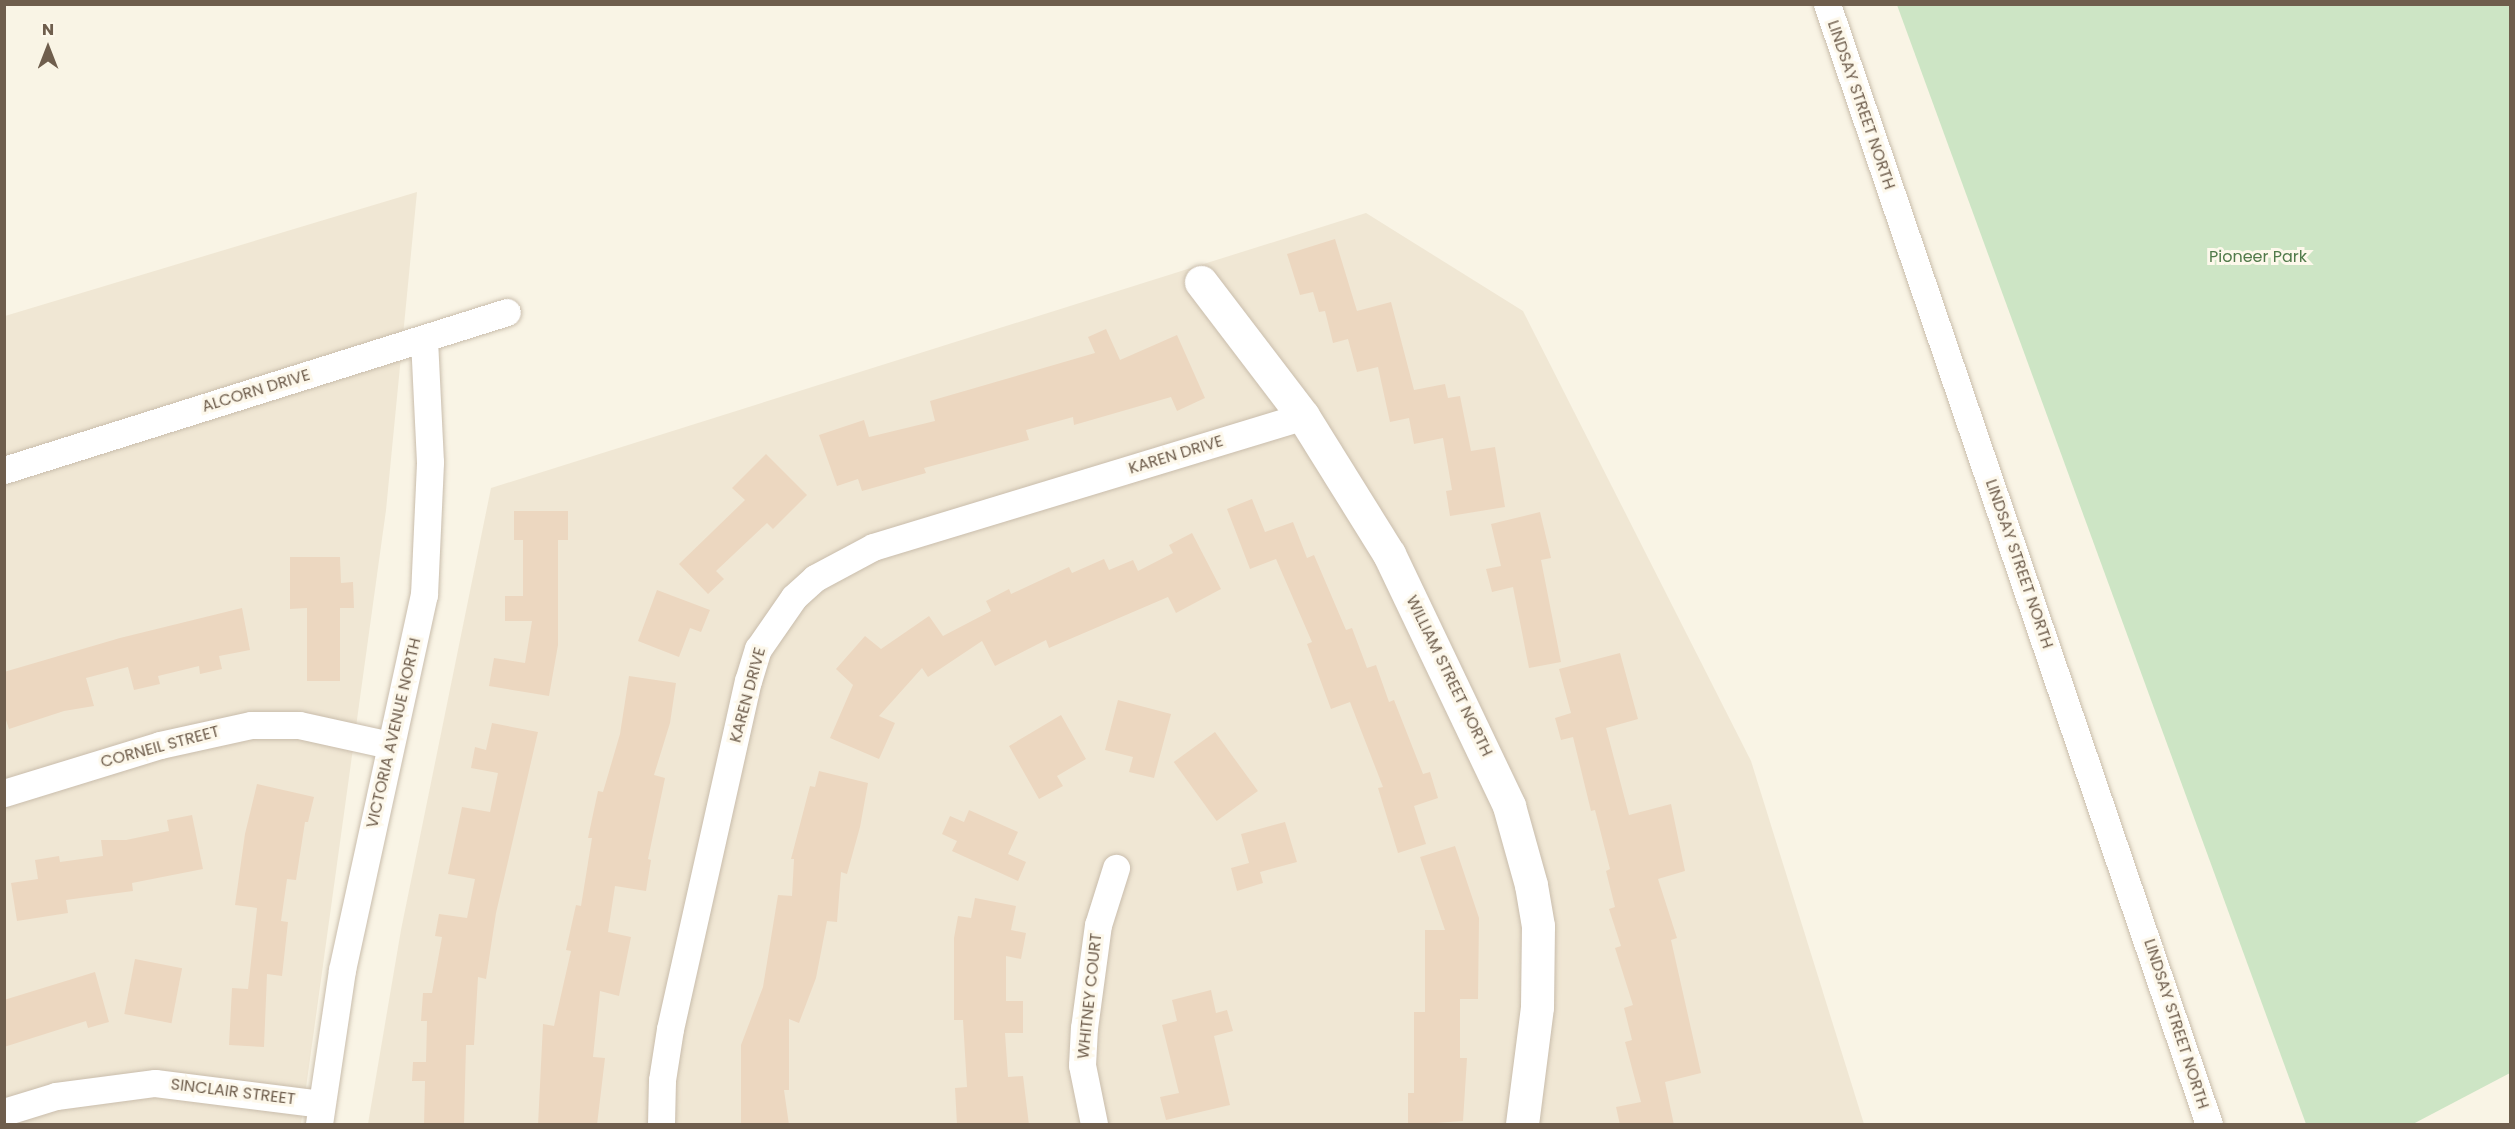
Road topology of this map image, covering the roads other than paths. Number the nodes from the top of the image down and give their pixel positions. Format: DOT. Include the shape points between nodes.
graph roads {
  1 [pos="1827,4"];
  2 [pos="1201,282"];
  3 [pos="507,312"];
  4 [pos="424,339"];
  5 [pos="1303,416"];
  6 [pos="4,470"];
  7 [pos="390,745"];
  8 [pos="4,793"];
  9 [pos="1116,868"];
  10 [pos="4,1112"];
  11 [pos="320,1114"];
  12 [pos="660,1125"];
  13 [pos="1094,1125"];
  14 [pos="1521,1125"];
  15 [pos="2209,1125"];
  1 -- 15 [label="street, LINDSAY STREET NORTH"];
  2 -- 5 [label="street, WILLIAM STREET NORTH"];
  3 -- 4 [label="street, ALCORN DRIVE"];
  4 -- 6 [label="street, ALCORN DRIVE"];
  4 -- 7 [label="street, VICTORIA AVENUE NORTH" via="430,462 427,554 417,634"];
  5 -- 12 [label="street, KAREN DRIVE" via="873,547 815,578 794,597 758,649 748,681 670,1029"];
  5 -- 14 [label="street, WILLIAM STREET NORTH" via="1411,595 1509,806 1538,926 1537,1007"];
  7 -- 8 [label="street, CORNEIL STREET" via="299,725 251,725 160,745"];
  7 -- 11 [label="street, VICTORIA AVENUE NORTH" via="342,970"];
  9 -- 13 [label="street, WHITNEY COURT" via="1098,925 1084,1028 1082,1065"];
  10 -- 11 [label="street, SINCLAIR STREET" via="56,1096 155,1083"];
}
